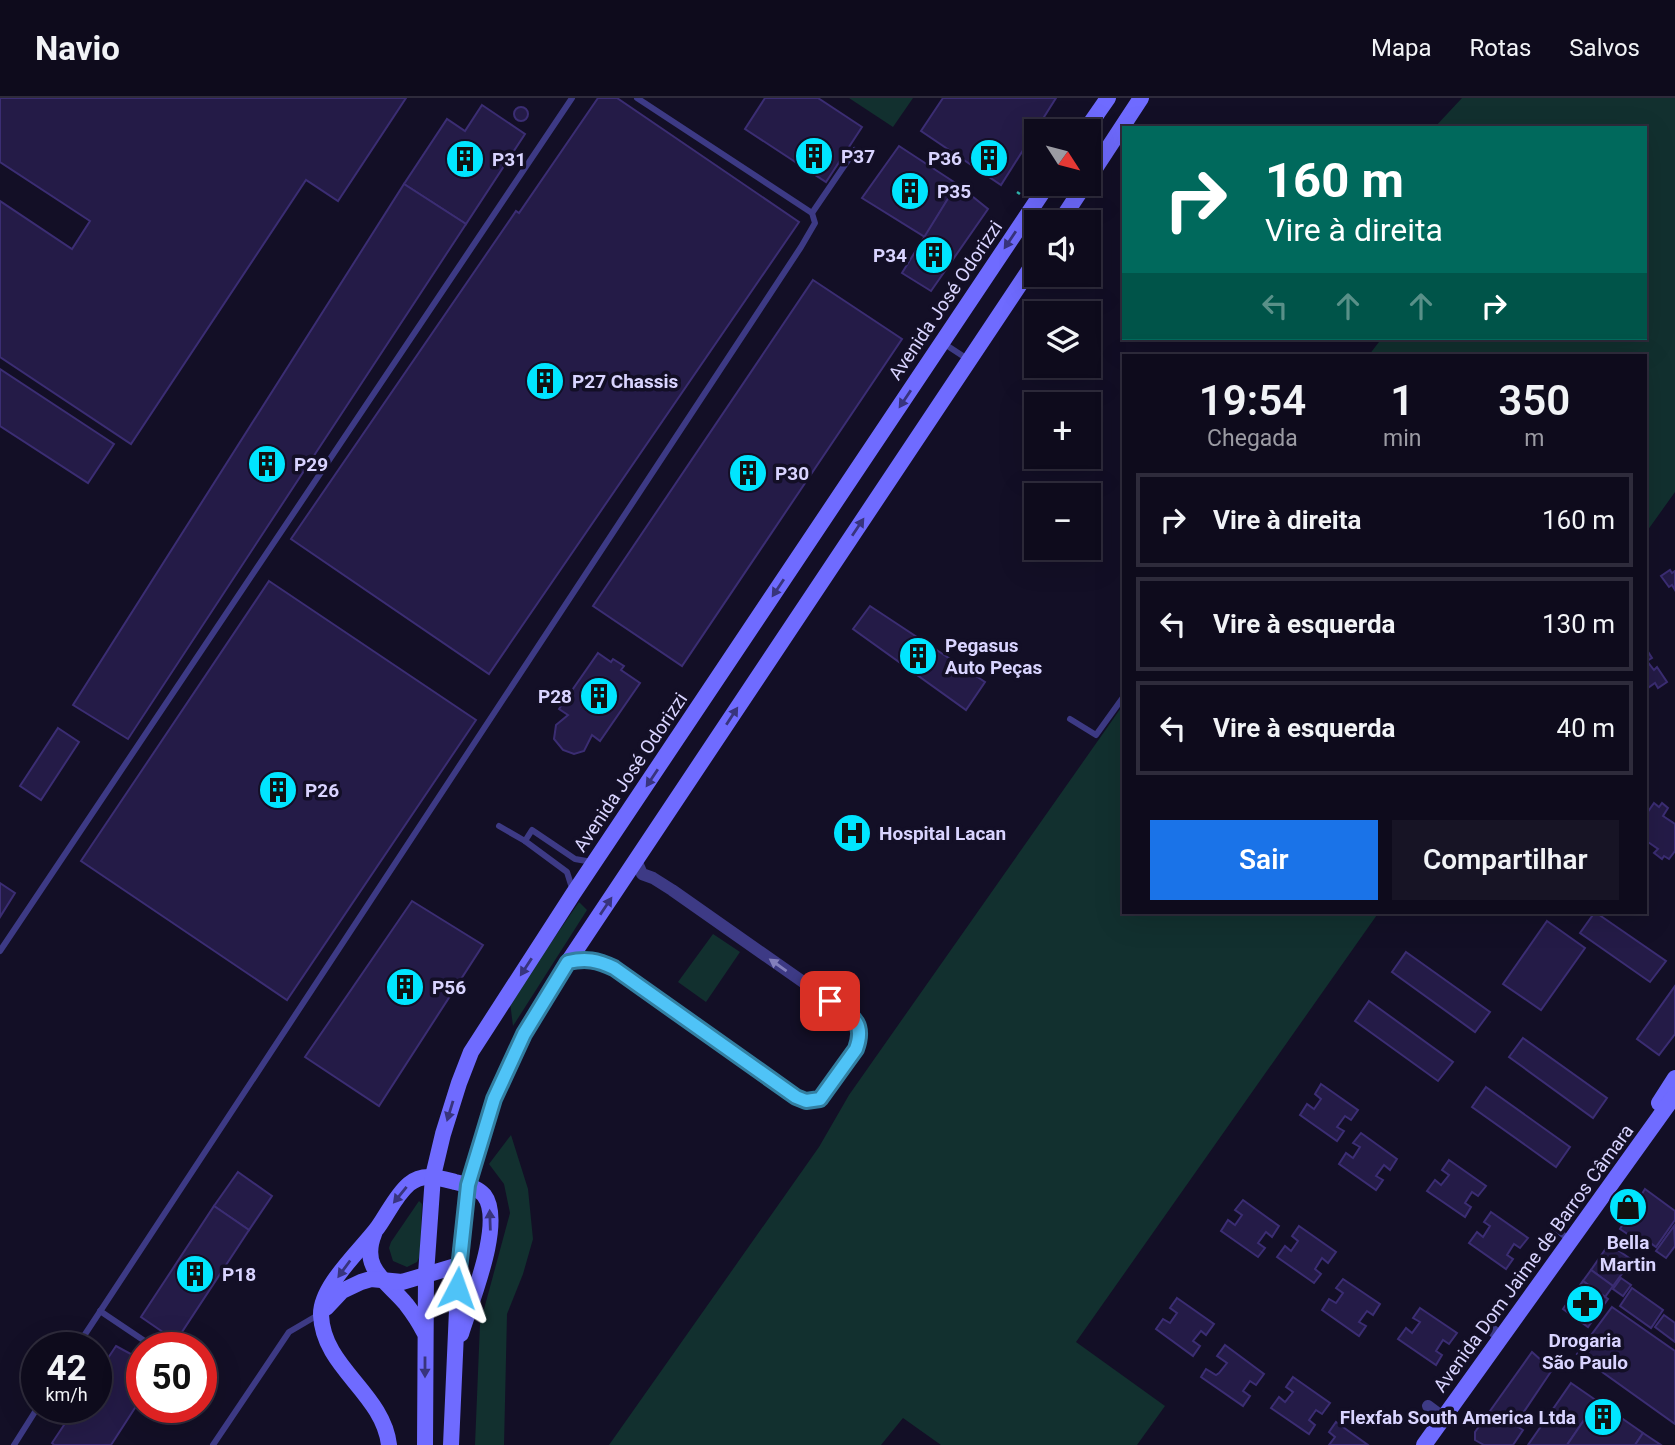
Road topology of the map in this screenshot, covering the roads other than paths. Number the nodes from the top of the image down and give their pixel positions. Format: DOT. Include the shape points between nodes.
graph roads {
  1 [pos="572,98"];
  2 [pos="637,98"];
  3 [pos="1108,98"];
  4 [pos="1141,98"];
  5 [pos="1093,119"];
  6 [pos="1123,126"];
  7 [pos="1122,127"];
  8 [pos="855,150"];
  9 [pos="1101,159"];
  10 [pos="1040,196"];
  11 [pos="813,213"];
  12 [pos="1024,278"];
  13 [pos="943,343"];
  14 [pos="970,361"];
  15 [pos="1122,699"];
  16 [pos="1070,719"];
  17 [pos="499,826"];
  18 [pos="525,841"];
  19 [pos="575,859"];
  20 [pos="636,860"];
  21 [pos="596,862"];
  22 [pos="567,872"];
  23 [pos="573,894"];
  24 [pos="0,951"];
  25 [pos="568,962"];
  26 [pos="1675,1078"];
  27 [pos="1668,1097"];
  28 [pos="433,1176"];
  29 [pos="468,1185"];
  30 [pos="377,1228"];
  31 [pos="1554,1228"];
  32 [pos="1570,1240"];
  33 [pos="459,1265"];
  34 [pos="426,1274"];
  35 [pos="380,1279"];
  36 [pos="100,1311"];
  37 [pos="321,1314"];
  38 [pos="86,1332"];
  39 [pos="131,1332"];
  40 [pos="425,1333"];
  41 [pos="454,1356"];
  42 [pos="1428,1406"];
  43 [pos="1444,1418"];
  44 [pos="28,1423"];
  45 [pos="1434,1442"];
  46 [pos="14,1445"];
  47 [pos="213,1445"];
  48 [pos="389,1445"];
  49 [pos="425,1445"];
  50 [pos="451,1445"];
  1 -- 24 [label="lane"];
  2 -- 11 [label="lane"];
  3 -- 5 [label="main road"];
  4 -- 6 [label="main road"];
  7 -- 9 [label="main road"];
  8 -- 11 [label="lane"];
  10 -- 13 [label="main road, Avenida José Odorizzi, one-way"];
  11 -- 36 [label="lane" via="815,223 801,247"];
  12 -- 14 [label="main road"];
  13 -- 14 [label="lane"];
  13 -- 21 [label="main road, Avenida José Odorizzi, one-way"];
  20 -- 14 [label="main road, one-way"];
  15 -- 16 [label="lane" via="1096,735"];
  17 -- 18 [label="lane"];
  18 -- 19 [label="lane" via="532,830"];
  18 -- 22 [label="lane"];
  19 -- 21 [label="lane"];
  19 -- 22 [label="lane"];
  25 -- 20 [label="main road, one-way"];
  25 -- 20 [label="street, one-way" via="596,960 614,968 806,1101 820,1099 856,1049 861,1032 853,1017 663,884 642,874"];
  21 -- 23 [label="main road, Avenida José Odorizzi"];
  22 -- 23 [label="lane"];
  23 -- 28 [label="main road, Avenida José Odorizzi, one-way" via="473,1048 458,1083"];
  25 -- 29 [label="main road" via="524,1034 498,1090"];
  26 -- 27 [label="main road"];
  27 -- 32 [label="main road, Avenida Dom Jaime de Barros Câmara"];
  28 -- 29 [label="main road"];
  28 -- 30 [label="main road, one-way" via="410,1184"];
  28 -- 34 [label="main road, Avenida José Odorizzi"];
  29 -- 33 [label="main road"];
  41 -- 29 [label="main road, one-way" via="491,1223 487,1201"];
  30 -- 35 [label="main road" via="371,1258"];
  30 -- 37 [label="main road, one-way" via="332,1286"];
  31 -- 32 [label="lane"];
  32 -- 43 [label="main road, Avenida Dom Jaime de Barros Câmara" via="1495,1333"];
  33 -- 34 [label="main road"];
  33 -- 41 [label="main road"];
  34 -- 35 [label="main road" via="402,1282"];
  34 -- 40 [label="main road, Avenida José Odorizzi"];
  35 -- 37 [label="main road" via="349,1287"];
  35 -- 40 [label="main road" via="406,1304"];
  36 -- 38 [label="lane"];
  36 -- 39 [label="lane"];
  37 -- 47 [label="lane" via="289,1332"];
  37 -- 48 [label="main road" via="330,1348 373,1404"];
  40 -- 49 [label="main road, Avenida José Odorizzi, one-way"];
  41 -- 50 [label="main road"];
  42 -- 43 [label="street"];
  43 -- 45 [label="main road, Avenida Dom Jaime de Barros Câmara"];
  44 -- 46 [label="lane"];
}
